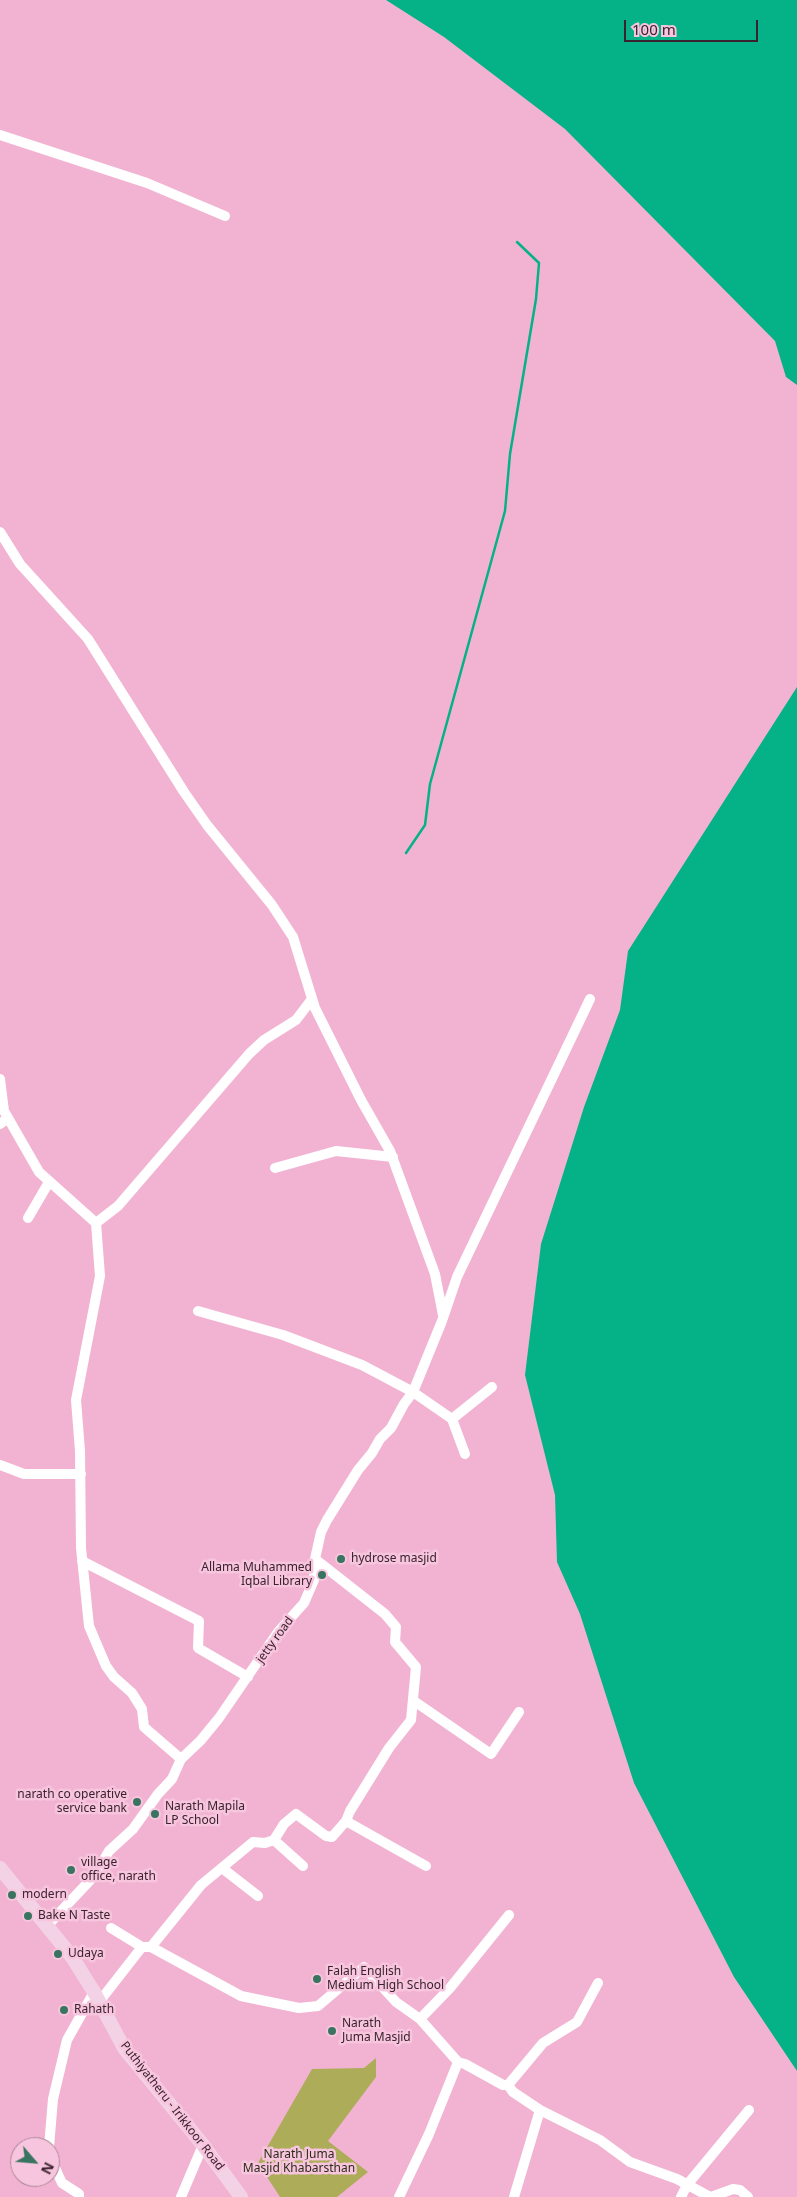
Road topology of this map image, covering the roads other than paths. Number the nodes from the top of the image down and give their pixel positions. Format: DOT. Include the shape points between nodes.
graph roads {
  1 [pos="0,135"];
  2 [pos="225,216"];
  3 [pos="0,532"];
  4 [pos="312,999"];
  5 [pos="590,999"];
  6 [pos="0,1080"];
  7 [pos="4,1121"];
  8 [pos="392,1156"];
  9 [pos="275,1168"];
  10 [pos="49,1182"];
  11 [pos="28,1218"];
  12 [pos="96,1223"];
  13 [pos="198,1311"];
  14 [pos="442,1321"];
  15 [pos="492,1387"];
  16 [pos="413,1392"];
  17 [pos="452,1419"];
  18 [pos="465,1454"];
  19 [pos="0,1465"];
  20 [pos="81,1474"];
  21 [pos="315,1559"];
  22 [pos="82,1561"];
  23 [pos="248,1677"];
  24 [pos="414,1701"];
  25 [pos="519,1712"];
  26 [pos="181,1760"];
  27 [pos="346,1821"];
  28 [pos="274,1840"];
  29 [pos="303,1866"];
  30 [pos="426,1866"];
  31 [pos="0,1868"];
  32 [pos="222,1868"];
  33 [pos="258,1896"];
  34 [pos="509,1915"];
  35 [pos="48,1925"];
  36 [pos="111,1928"];
  37 [pos="146,1947"];
  38 [pos="598,1982"];
  39 [pos="96,1997"];
  40 [pos="420,2020"];
  41 [pos="458,2062"];
  42 [pos="508,2085"];
  43 [pos="540,2110"];
  44 [pos="749,2110"];
  45 [pos="50,2137"];
  46 [pos="203,2145"];
  47 [pos="60,2179"];
  48 [pos="688,2184"];
  49 [pos="81,2196"];
  50 [pos="181,2197"];
  51 [pos="241,2197"];
  52 [pos="399,2197"];
  53 [pos="514,2197"];
  54 [pos="681,2197"];
  55 [pos="710,2197"];
  56 [pos="748,2197"];
  1 -- 2 [label="street" via="147,183"];
  3 -- 4 [label="street" via="20,564 88,639 184,792 272,905 293,937"];
  4 -- 8 [label="street"];
  4 -- 12 [label="street" via="296,1020 264,1040 249,1054 118,1206"];
  5 -- 14 [label="street, jetty road" via="457,1277"];
  6 -- 7 [label="street"];
  7 -- 10 [label="street"];
  8 -- 9 [label="street" via="336,1151"];
  8 -- 14 [label="street" via="434,1274 444,1313"];
  10 -- 11 [label="street"];
  10 -- 12 [label="street"];
  12 -- 20 [label="street" via="100,1276 76,1400"];
  13 -- 16 [label="street" via="283,1335 362,1365"];
  14 -- 16 [label="street, jetty road"];
  15 -- 17 [label="street"];
  16 -- 17 [label="street"];
  16 -- 21 [label="street, jetty road" via="327,1520"];
  17 -- 18 [label="street"];
  19 -- 20 [label="street" via="24,1474"];
  20 -- 22 [label="street"];
  21 -- 23 [label="street, jetty road" via="314,1580 304,1602 278,1632"];
  21 -- 24 [label="street" via="385,1614 396,1627 395,1642 416,1666"];
  22 -- 23 [label="street" via="199,1621 198,1648"];
  22 -- 26 [label="street" via="89,1626 106,1666 142,1708 144,1727"];
  23 -- 26 [label="street, jetty road" via="201,1740"];
  24 -- 25 [label="street" via="490,1754"];
  24 -- 27 [label="street" via="411,1720 379,1764"];
  26 -- 35 [label="street, jetty road" via="172,1779 134,1830 109,1851 95,1875"];
  27 -- 28 [label="street" via="329,1837 296,1814 284,1824"];
  27 -- 30 [label="street"];
  28 -- 29 [label="street"];
  28 -- 32 [label="street" via="253,1842"];
  31 -- 35 [label="main road, Puthiyatheru - Irikkoor Road"];
  32 -- 33 [label="street"];
  32 -- 37 [label="street" via="201,1885"];
  34 -- 40 [label="street"];
  35 -- 39 [label="main road, Puthiyatheru - Irikkoor Road"];
  36 -- 37 [label="street"];
  37 -- 39 [label="street"];
  37 -- 40 [label="street" via="241,1996 299,2008 318,2006 364,1967 396,2002"];
  38 -- 42 [label="street" via="577,2022 544,2043"];
  39 -- 45 [label="street" via="67,2040 53,2099"];
  39 -- 46 [label="main road, Puthiyatheru - Irikkoor Road" via="124,2048"];
  40 -- 41 [label="street"];
  41 -- 42 [label="street"];
  41 -- 52 [label="street"];
  42 -- 43 [label="street"];
  43 -- 48 [label="street" via="600,2140 630,2162"];
  43 -- 53 [label="street"];
  44 -- 48 [label="street"];
  46 -- 50 [label="street"];
  46 -- 51 [label="main road, Puthiyatheru - Irikkoor Road"];
  47 -- 49 [label="street"];
  48 -- 54 [label="street"];
  48 -- 55 [label="street"];
  55 -- 56 [label="street" via="733,2189"];
}
